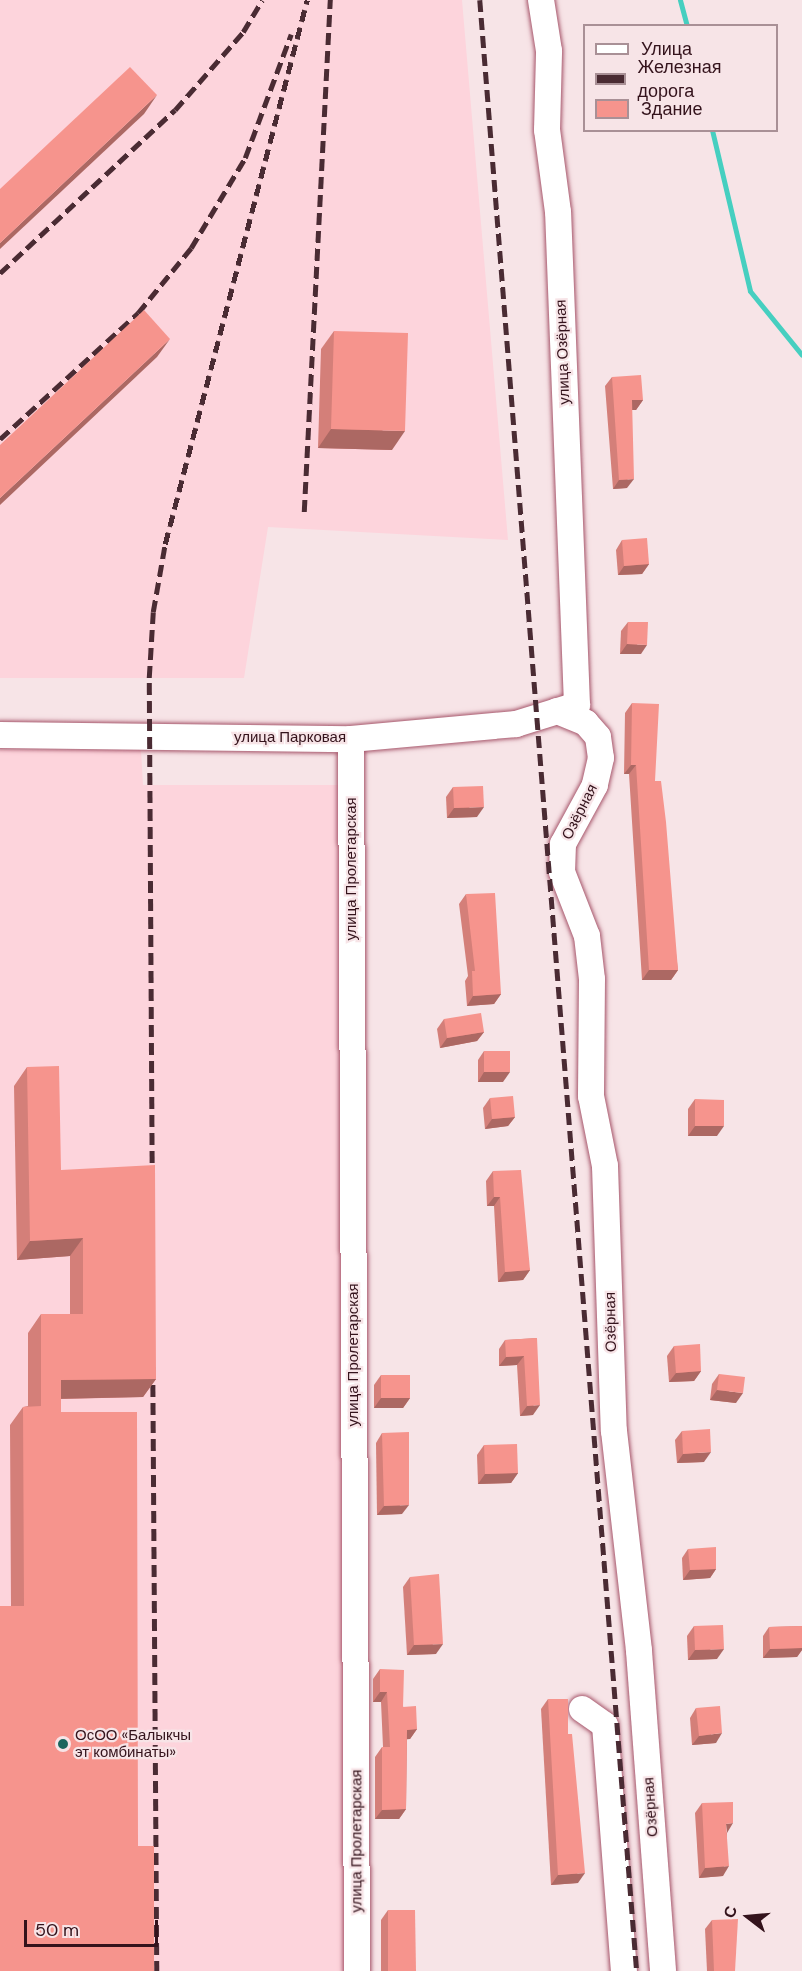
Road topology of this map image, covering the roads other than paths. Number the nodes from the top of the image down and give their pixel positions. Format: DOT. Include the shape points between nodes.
graph roads {
  1 [pos="541,0"];
  2 [pos="567,708"];
  3 [pos="0,735"];
  4 [pos="351,739"];
  5 [pos="582,1709"];
  6 [pos="357,1971"];
  7 [pos="624,1971"];
  8 [pos="663,1971"];
  1 -- 2 [label="street, улица Озёрная" via="549,51 547,130 558,212"];
  2 -- 4 [label="street, улица Парковая" via="516,724"];
  2 -- 8 [label="street, Озёрная" via="598,737 601,758 595,785 563,844 562,873 587,936 592,979 591,1096 605,1166 614,1431 639,1651"];
  3 -- 4 [label="street, улица Парковая"];
  4 -- 6 [label="street, улица Пролетарская"];
  5 -- 7 [label="street" via="605,1725"];
}
